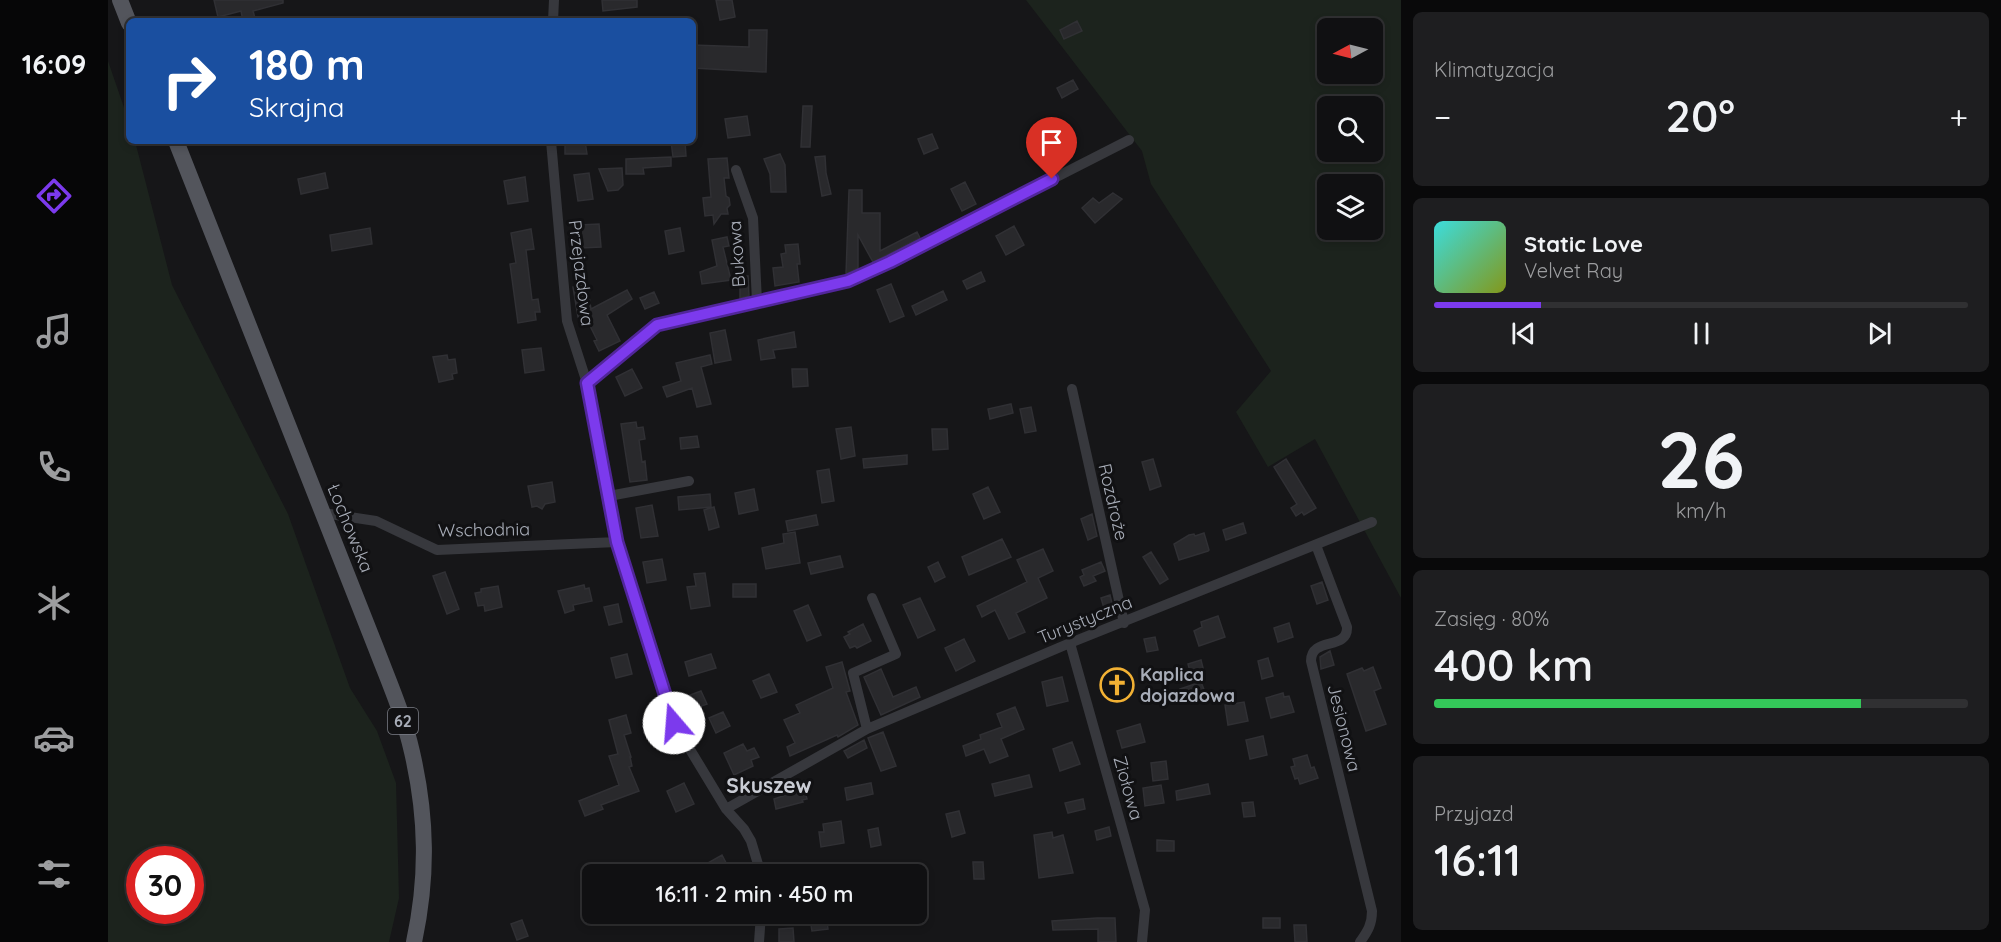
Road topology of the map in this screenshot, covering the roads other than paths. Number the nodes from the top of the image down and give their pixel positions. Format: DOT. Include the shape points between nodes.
graph roads {
  1 [pos="120,0"];
  2 [pos="554,0"];
  3 [pos="127,18"];
  4 [pos="553,18"];
  5 [pos="1129,140"];
  6 [pos="177,144"];
  7 [pos="551,144"];
  8 [pos="736,170"];
  9 [pos="757,302"];
  10 [pos="587,383"];
  11 [pos="1072,389"];
  12 [pos="689,481"];
  13 [pos="609,495"];
  14 [pos="323,513"];
  15 [pos="1372,522"];
  16 [pos="617,542"];
  17 [pos="1316,545"];
  18 [pos="872,598"];
  19 [pos="1124,623"];
  20 [pos="1070,643"];
  21 [pos="867,729"];
  22 [pos="726,809"];
  23 [pos="758,864"];
  24 [pos="760,924"];
  25 [pos="414,942"];
  26 [pos="759,942"];
  27 [pos="1142,942"];
  28 [pos="1360,942"];
  1 -- 3 [label="main road"];
  2 -- 4 [label="street"];
  5 -- 9 [label="street" via="848,281"];
  6 -- 14 [label="main road, Łochowska / 62"];
  7 -- 10 [label="street, Przejazdowa" via="567,321"];
  8 -- 9 [label="street, Bukowa" via="753,218"];
  9 -- 10 [label="street" via="657,325"];
  10 -- 13 [label="street, Przejazdowa"];
  11 -- 19 [label="street, Rozdroże"];
  12 -- 13 [label="street"];
  13 -- 16 [label="street, Przejazdowa"];
  14 -- 16 [label="street, Wschodnia" via="376,521 436,550"];
  14 -- 25 [label="main road, Łochowska / 62" via="396,699 412,752 426,850"];
  15 -- 17 [label="street, Turystyczna"];
  16 -- 22 [label="street, Przejazdowa" via="674,723"];
  17 -- 19 [label="street, Turystyczna"];
  17 -- 28 [label="street, Jesionowa" via="1347,627 1344,638 1314,649 1311,661 1372,911 1372,922"];
  18 -- 21 [label="street" via="896,654 853,673"];
  19 -- 20 [label="street, Turystyczna"];
  20 -- 21 [label="street, Turystyczna"];
  20 -- 27 [label="street, Ziołowa" via="1145,910"];
  21 -- 22 [label="street, Turystyczna"];
  22 -- 23 [label="street, Przejazdowa" via="751,841"];
  24 -- 26 [label="street"];
}
